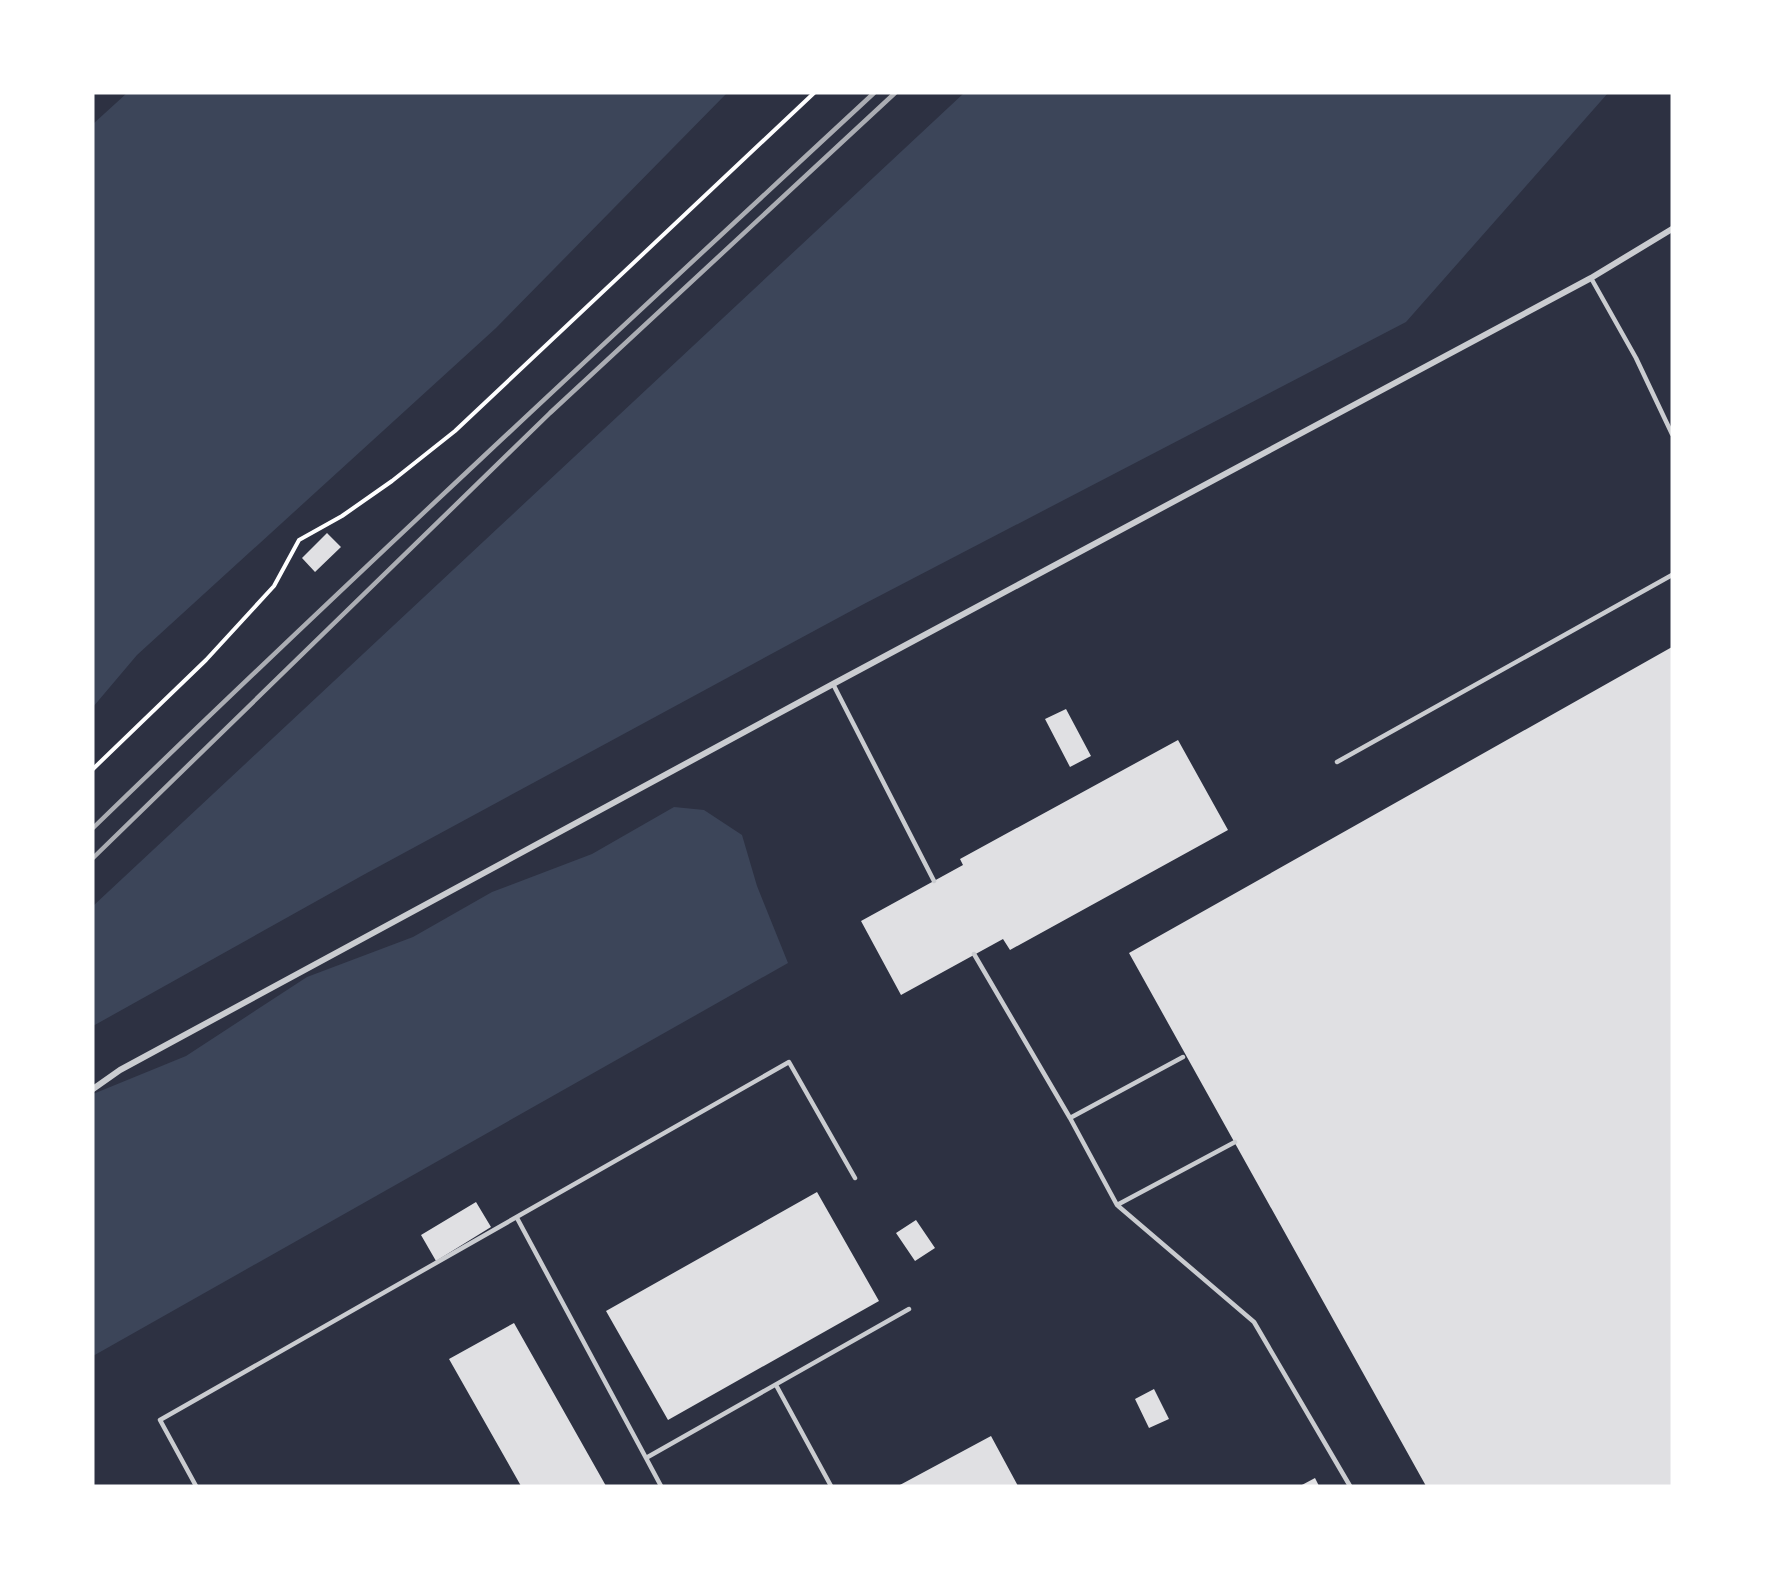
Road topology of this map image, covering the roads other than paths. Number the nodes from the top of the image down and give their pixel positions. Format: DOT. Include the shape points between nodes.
graph roads {
  1 [pos="1672,229"];
  2 [pos="1591,278"];
  3 [pos="1672,434"];
  4 [pos="1672,575"];
  5 [pos="833,684"];
  6 [pos="1337,762"];
  7 [pos="934,881"];
  8 [pos="974,954"];
  9 [pos="1183,1057"];
  10 [pos="93,1089"];
  11 [pos="1070,1118"];
  12 [pos="1235,1142"];
  13 [pos="855,1178"];
  14 [pos="1117,1205"];
  15 [pos="517,1218"];
  16 [pos="909,1310"];
  17 [pos="776,1385"];
  18 [pos="646,1458"];
  19 [pos="196,1486"];
  20 [pos="661,1486"];
  21 [pos="831,1486"];
  22 [pos="1350,1486"];
  1 -- 2 [label="street"];
  2 -- 3 [label="lane" via="1636,358"];
  2 -- 5 [label="street"];
  4 -- 6 [label="lane"];
  5 -- 7 [label="lane"];
  5 -- 10 [label="street" via="130,1064"];
  8 -- 11 [label="lane"];
  9 -- 11 [label="lane"];
  11 -- 14 [label="lane"];
  12 -- 14 [label="lane"];
  13 -- 15 [label="lane" via="789,1062"];
  14 -- 22 [label="lane" via="1254,1322"];
  15 -- 18 [label="lane"];
  15 -- 19 [label="lane" via="160,1420"];
  16 -- 17 [label="lane"];
  17 -- 18 [label="lane"];
  17 -- 21 [label="lane"];
  18 -- 20 [label="lane"];
}
